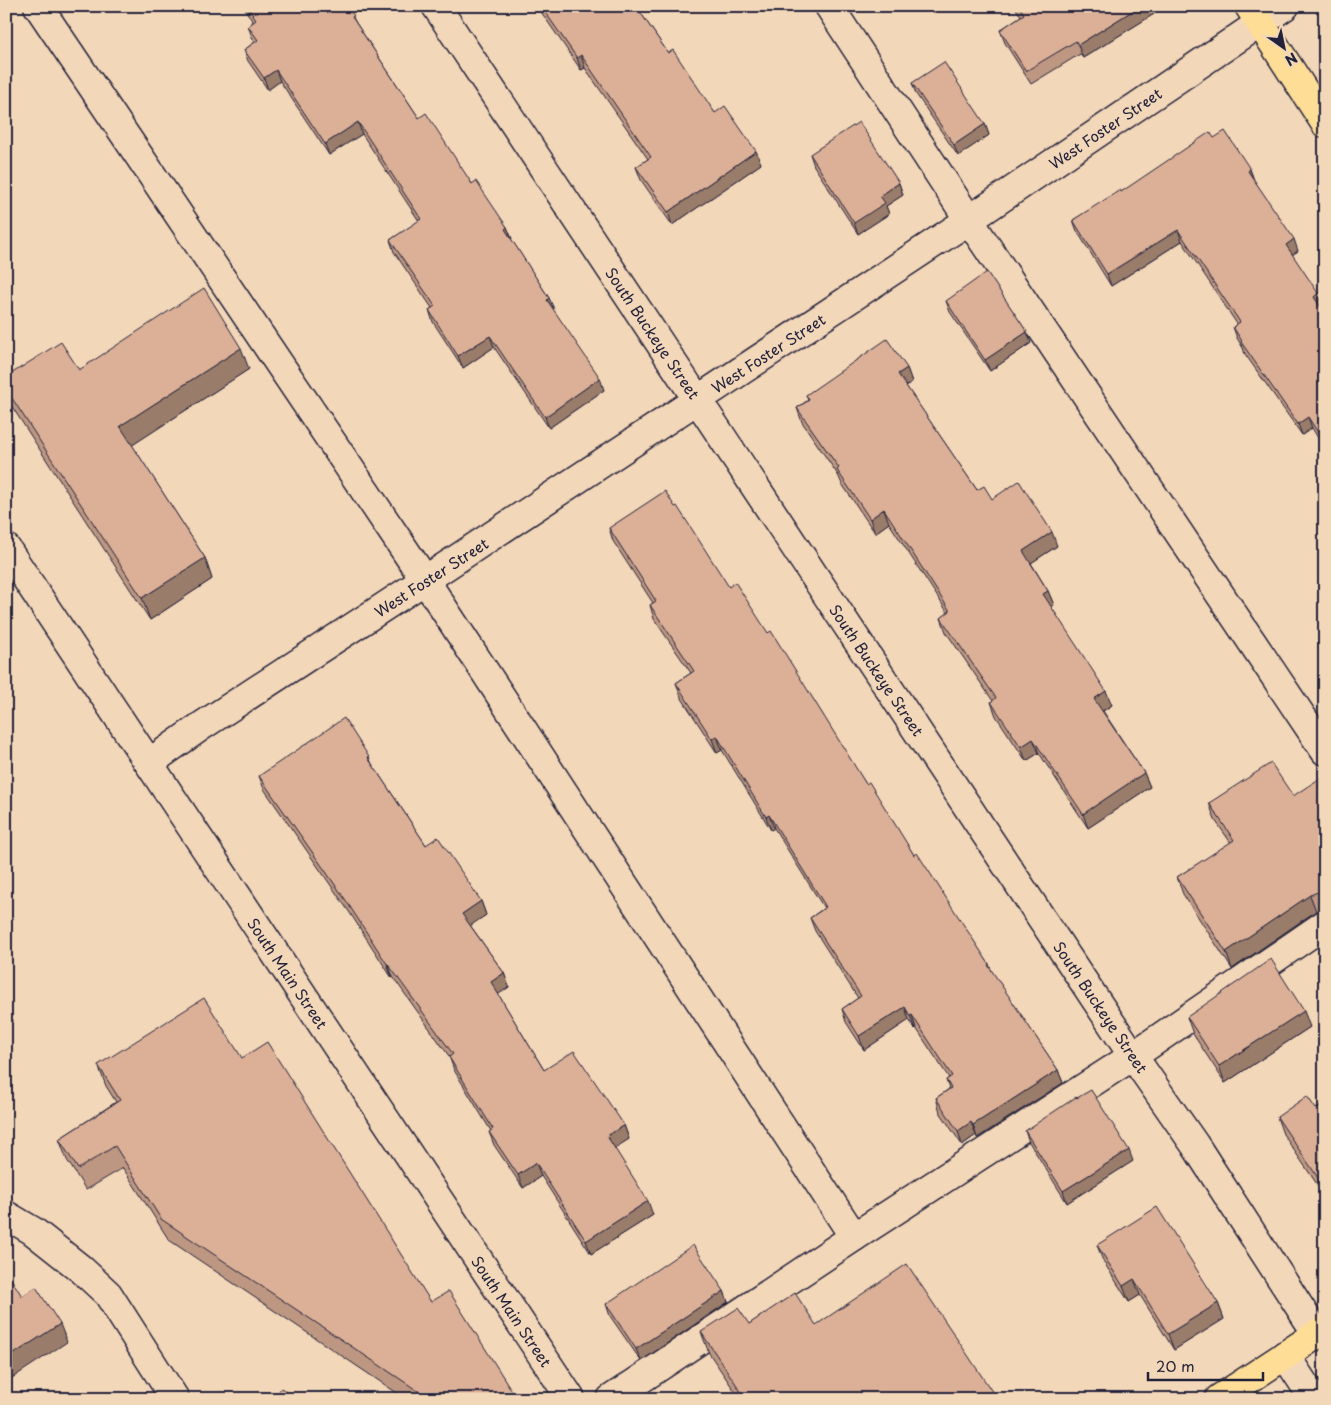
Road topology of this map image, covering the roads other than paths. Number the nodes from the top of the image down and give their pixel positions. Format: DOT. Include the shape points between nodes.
graph roads {
  1 [pos="38,6"];
  2 [pos="436,6"];
  3 [pos="829,6"];
  4 [pos="1285,6"];
  5 [pos="1254,15"];
  6 [pos="1325,123"];
  7 [pos="969,220"];
  8 [pos="697,400"];
  9 [pos="6,548"];
  10 [pos="425,580"];
  11 [pos="1325,751"];
  12 [pos="149,763"];
  13 [pos="1325,924"];
  14 [pos="1133,1056"];
  15 [pos="6,1215"];
  16 [pos="854,1237"];
  17 [pos="1321,1331"];
  18 [pos="1285,1355"];
  19 [pos="176,1399"];
  20 [pos="570,1399"];
  21 [pos="611,1399"];
  22 [pos="1219,1399"];
  23 [pos="1314,1399"];
  1 -- 10 [label="street"];
  2 -- 8 [label="street, South Buckeye Street"];
  3 -- 7 [label="street"];
  4 -- 5 [label="street, West Foster Street"];
  5 -- 6 [label="main road"];
  5 -- 7 [label="street, West Foster Street"];
  7 -- 8 [label="street, West Foster Street"];
  7 -- 11 [label="street"];
  8 -- 10 [label="street, West Foster Street"];
  8 -- 14 [label="street, South Buckeye Street"];
  9 -- 12 [label="street, South Main Street"];
  10 -- 12 [label="street, West Foster Street"];
  10 -- 16 [label="street"];
  12 -- 20 [label="street, South Main Street"];
  13 -- 14 [label="street"];
  14 -- 16 [label="street"];
  14 -- 17 [label="street, South Buckeye Street"];
  15 -- 19 [label="street" via="81,1269 108,1294"];
  16 -- 21 [label="street"];
  17 -- 18 [label="main road"];
  18 -- 22 [label="main road"];
  18 -- 23 [label="street"];
}
